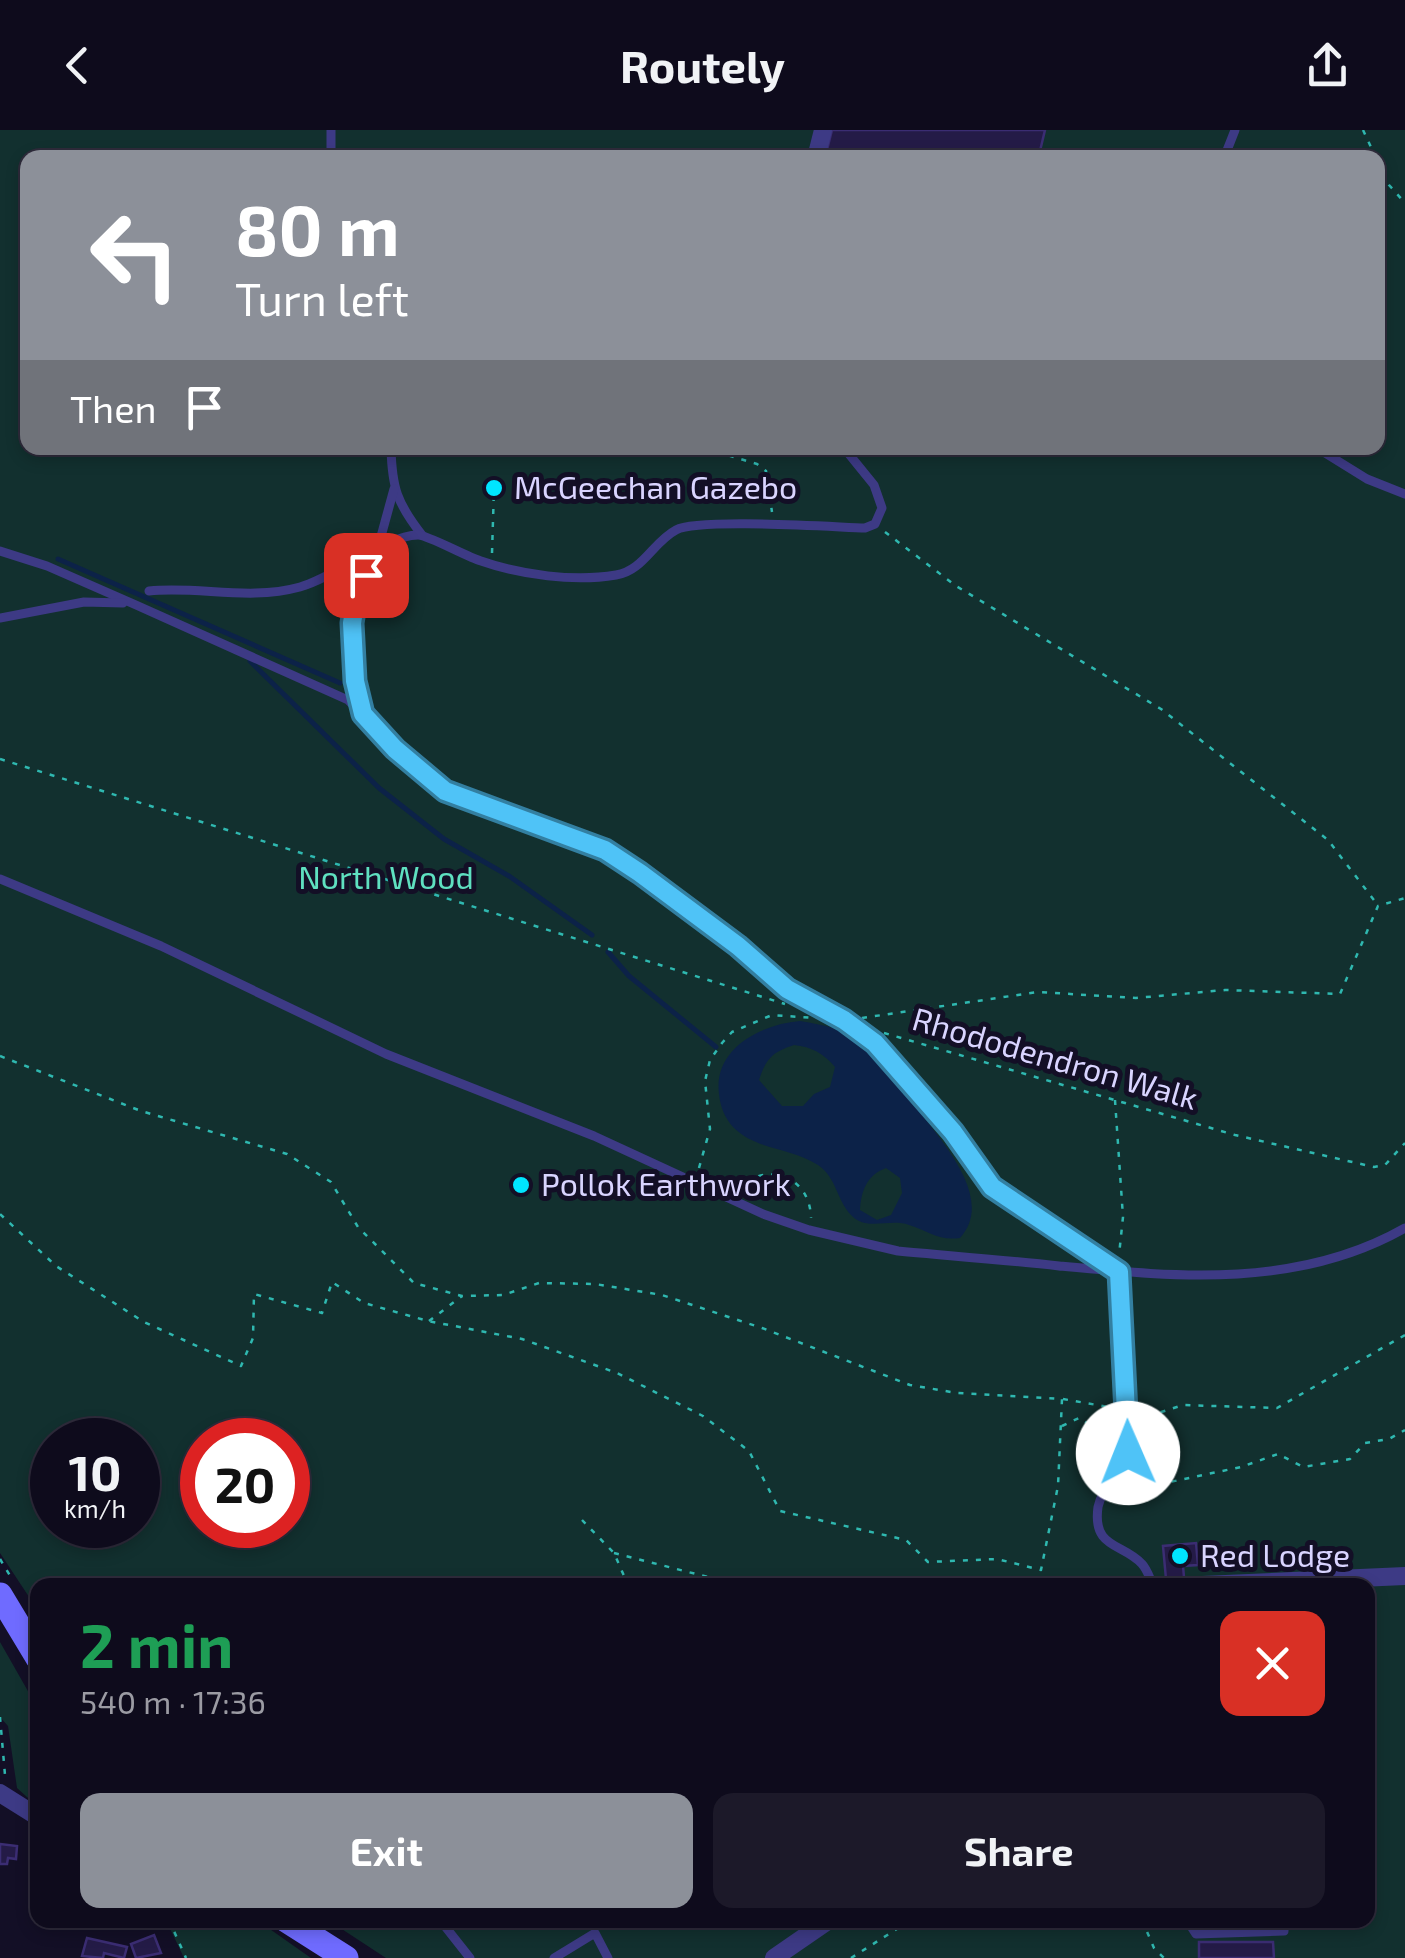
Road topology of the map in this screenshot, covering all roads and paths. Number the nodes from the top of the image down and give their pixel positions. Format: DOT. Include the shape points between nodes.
graph roads {
  1 [pos="1385,176"];
  2 [pos="1405,203"];
  3 [pos="392,455"];
  4 [pos="727,455"];
  5 [pos="850,455"];
  6 [pos="1329,455"];
  7 [pos="494,488"];
  8 [pos="394,489"];
  9 [pos="1405,494"];
  10 [pos="875,524"];
  11 [pos="780,526"];
  12 [pos="422,534"];
  13 [pos="0,551"];
  14 [pos="377,551"];
  15 [pos="491,564"];
  16 [pos="149,591"];
  17 [pos="136,604"];
  18 [pos="0,618"];
  19 [pos="363,714"];
  20 [pos="0,759"];
  21 [pos="0,879"];
  22 [pos="1405,898"];
  23 [pos="1378,906"];
  24 [pos="790,1005"];
  25 [pos="808,1010"];
  26 [pos="844,1020"];
  27 [pos="879,1031"];
  28 [pos="0,1056"];
  29 [pos="1115,1100"];
  30 [pos="1405,1144"];
  31 [pos="694,1184"];
  32 [pos="734,1200"];
  33 [pos="0,1214"];
  34 [pos="1405,1228"];
  35 [pos="809,1230"];
  36 [pos="1119,1272"];
  37 [pos="462,1296"];
  38 [pos="428,1322"];
  39 [pos="1405,1336"];
  40 [pos="1062,1399"];
  41 [pos="1128,1411"];
  42 [pos="1155,1414"];
  43 [pos="1060,1427"];
  44 [pos="1405,1430"];
  45 [pos="1128,1453"];
  46 [pos="1151,1486"];
  47 [pos="582,1520"];
  48 [pos="614,1553"];
  49 [pos="1405,1576"];
  50 [pos="625,1578"];
  51 [pos="712,1578"];
  52 [pos="1149,1578"];
  53 [pos="1360,1578"];
  54 [pos="0,1595"];
  55 [pos="30,1645"];
  56 [pos="0,1717"];
  57 [pos="3,1794"];
  58 [pos="30,1812"];
  59 [pos="173,1928"];
  60 [pos="299,1928"];
  61 [pos="446,1928"];
  62 [pos="817,1928"];
  63 [pos="898,1928"];
  64 [pos="1145,1928"];
  65 [pos="1192,1928"];
  66 [pos="1284,1928"];
  67 [pos="186,1958"];
  68 [pos="346,1958"];
  69 [pos="470,1958"];
  70 [pos="554,1958"];
  71 [pos="608,1958"];
  72 [pos="774,1958"];
  73 [pos="851,1958"];
  74 [pos="1164,1958"];
  1 -- 2 [label="path"];
  3 -- 8 [label="lane"];
  4 -- 11 [label="path" via="766,471 770,508"];
  5 -- 10 [label="lane" via="874,485 882,508"];
  6 -- 9 [label="lane"];
  7 -- 15 [label="path"];
  8 -- 12 [label="lane"];
  8 -- 14 [label="lane"];
  10 -- 11 [label="lane"];
  10 -- 23 [label="path" via="956,586 1161,709 1328,840"];
  11 -- 15 [label="lane" via="678,528 619,575 543,574"];
  12 -- 14 [label="lane"];
  12 -- 15 [label="lane"];
  13 -- 17 [label="lane"];
  14 -- 16 [label="lane" via="327,578 285,590"];
  14 -- 19 [label="lane" via="352,623"];
  17 -- 18 [label="lane" via="84,602"];
  17 -- 19 [label="lane" via="348,700"];
  19 -- 26 [label="lane" via="445,791 605,850 787,989"];
  20 -- 24 [label="path"];
  21 -- 31 [label="lane"];
  22 -- 23 [label="path"];
  23 -- 26 [label="path" via="1340,994 1224,990 1136,998 1038,992"];
  25 -- 26 [label="path"];
  26 -- 31 [label="path" via="772,1015 732,1032 710,1060 705,1080 710,1130"];
  26 -- 36 [label="lane" via="910,1080 992,1187"];
  27 -- 29 [label="path, Rhododendron Walk"];
  28 -- 37 [label="path" via="141,1111 287,1154 331,1182 358,1227 414,1283"];
  29 -- 30 [label="path, Rhododendron Walk" via="1374,1167"];
  29 -- 36 [label="path" via="1123,1216"];
  31 -- 32 [label="lane"];
  32 -- 35 [label="lane"];
  32 -- 35 [label="path" via="736,1188 758,1174 789,1178 810,1204"];
  33 -- 38 [label="path" via="56,1266 144,1322 242,1366 253,1338 254,1294 322,1313 332,1282 364,1303"];
  34 -- 36 [label="lane" via="1314,1266 1214,1277"];
  35 -- 36 [label="lane" via="898,1251"];
  36 -- 41 [label="lane"];
  37 -- 38 [label="path"];
  37 -- 40 [label="path" via="503,1295 538,1283 646,1292 910,1385"];
  38 -- 43 [label="path" via="522,1339 617,1373 703,1416 749,1451 780,1511 906,1540 928,1562 997,1560 1041,1570 1058,1486"];
  39 -- 42 [label="path" via="1277,1408 1183,1405"];
  40 -- 41 [label="path"];
  40 -- 43 [label="path"];
  41 -- 42 [label="path"];
  41 -- 45 [label="lane"];
  42 -- 46 [label="path"];
  43 -- 45 [label="path" via="1080,1418"];
  44 -- 46 [label="path" via="1365,1443 1350,1459 1304,1466 1278,1454"];
  45 -- 46 [label="path"];
  45 -- 52 [label="lane" via="1098,1504 1098,1520 1108,1544 1142,1563"];
  47 -- 48 [label="path"];
  48 -- 50 [label="path"];
  48 -- 51 [label="path"];
  49 -- 53 [label="street"];
  54 -- 55 [label="main road"];
  56 -- 57 [label="path"];
  57 -- 58 [label="street"];
  59 -- 67 [label="path"];
  60 -- 68 [label="main road"];
  61 -- 69 [label="lane"];
  62 -- 72 [label="street"];
  63 -- 73 [label="path"];
  64 -- 74 [label="path"];
  65 -- 66 [label="lane" via="1196,1934"];
  70 -- 71 [label="lane" via="595,1932"];
}
